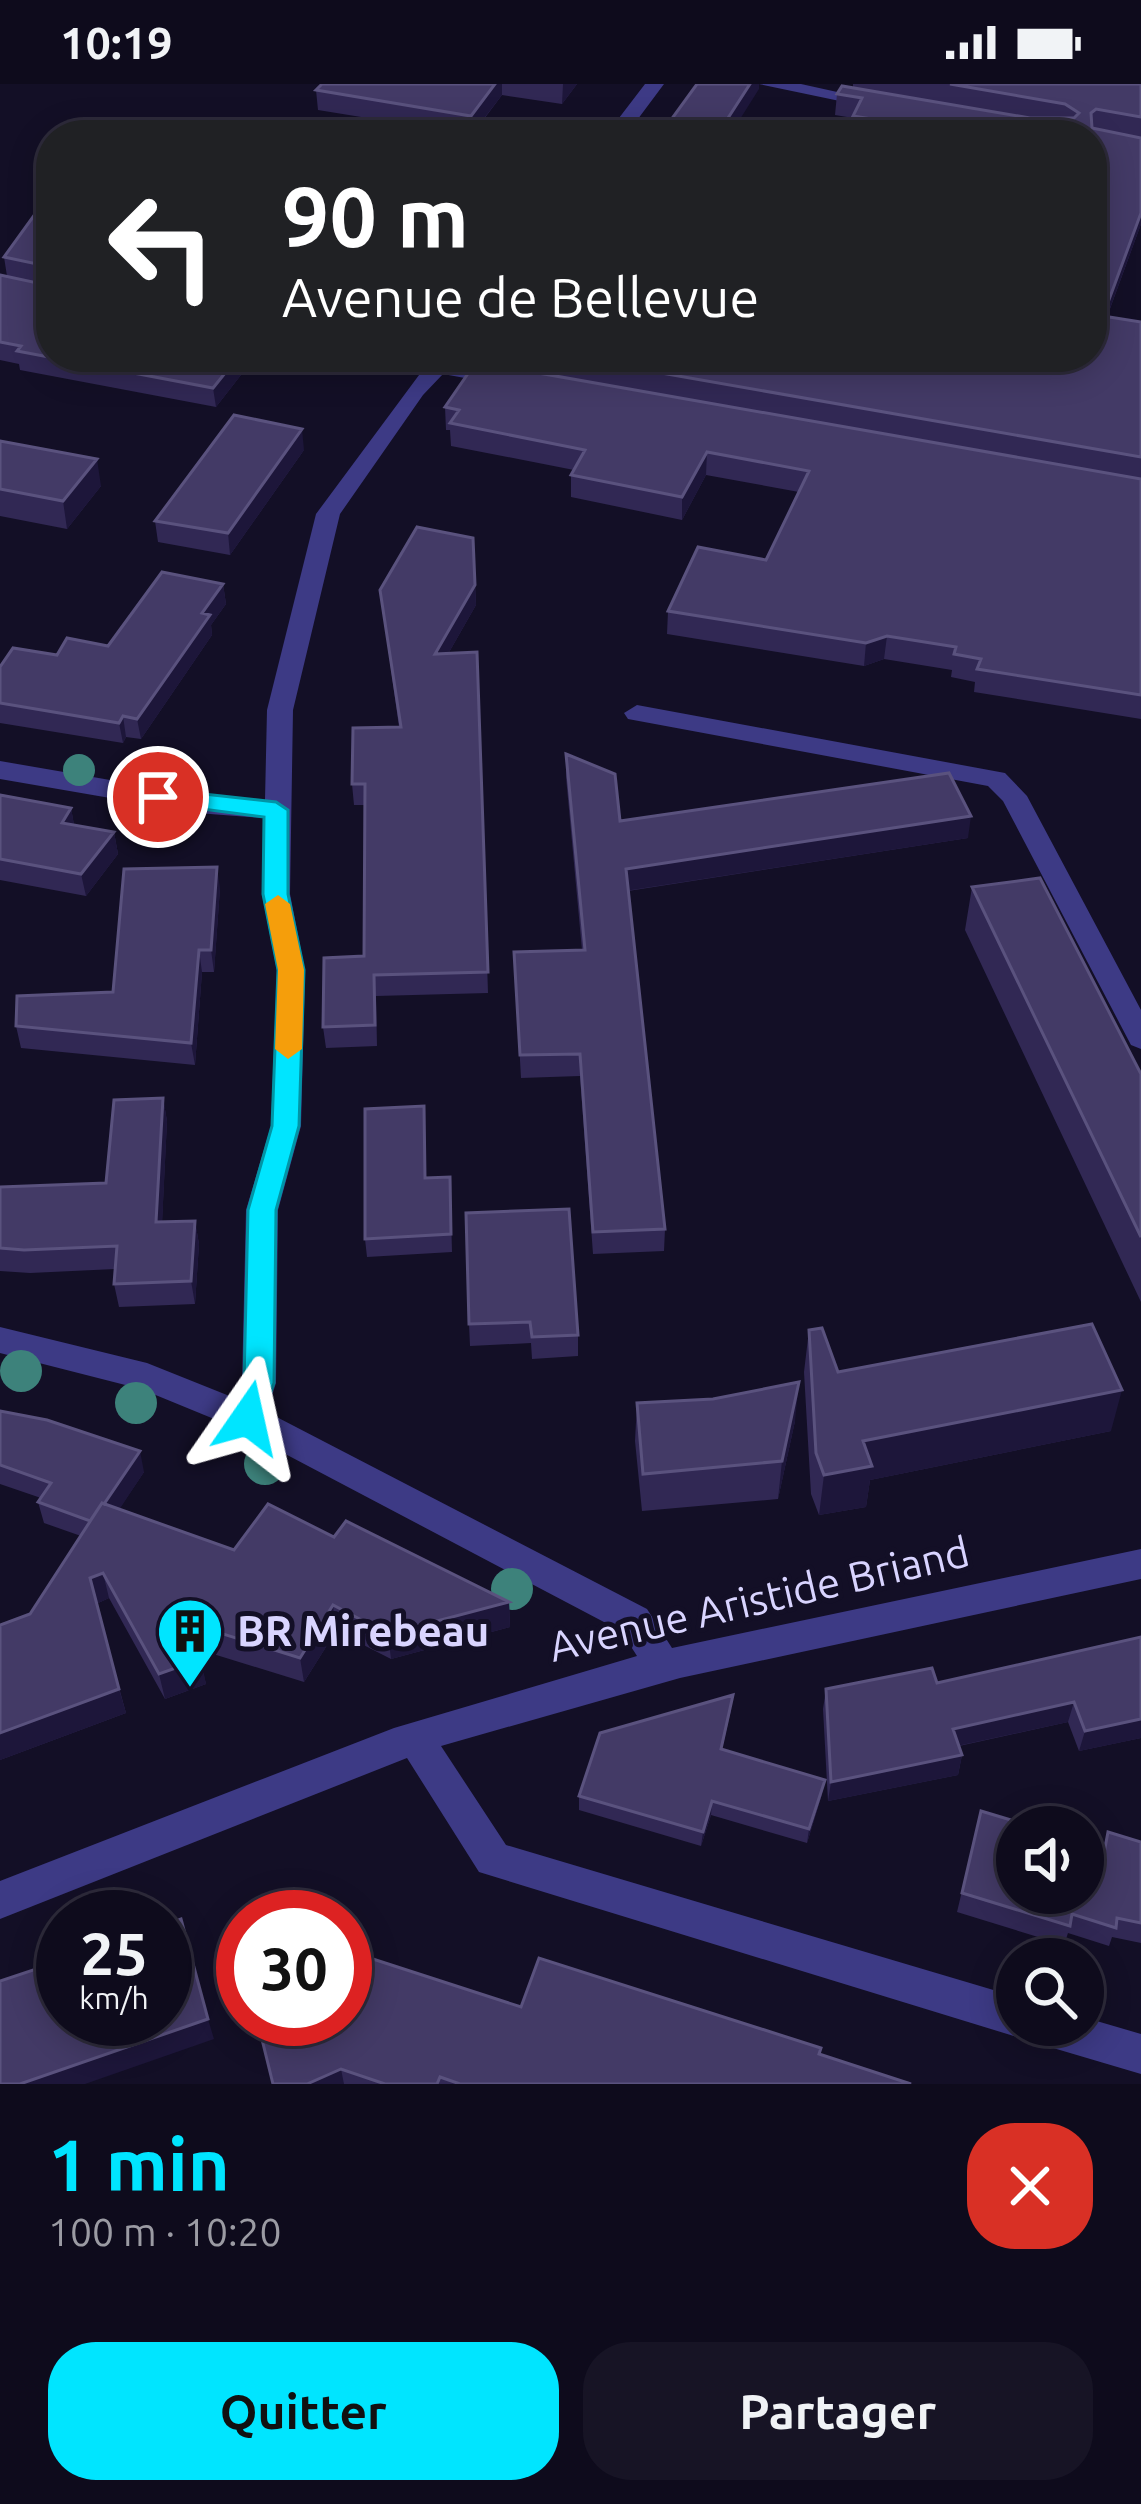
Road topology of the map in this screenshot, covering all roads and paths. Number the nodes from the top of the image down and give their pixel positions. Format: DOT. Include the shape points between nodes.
graph roads {
  1 [pos="655,84"];
  2 [pos="768,84"];
  3 [pos="899,107"];
  4 [pos="627,120"];
  5 [pos="434,372"];
  6 [pos="486,372"];
  7 [pos="544,385"];
  8 [pos="637,713"];
  9 [pos="0,770"];
  10 [pos="276,810"];
  11 [pos="1141,1038"];
  12 [pos="0,1340"];
  13 [pos="248,1418"];
  14 [pos="1141,1564"];
  15 [pos="663,1666"];
  16 [pos="416,1738"];
  17 [pos="0,1900"];
  18 [pos="996,2011"];
  19 [pos="1104,2043"];
  20 [pos="1141,2054"];
  1 -- 4 [label="street"];
  2 -- 3 [label="street"];
  5 -- 10 [label="street" via="328,514 280,710"];
  6 -- 7 [label="street"];
  8 -- 11 [label="street" via="996,779 1014,796"];
  9 -- 10 [label="street"];
  10 -- 13 [label="street" via="276,894 291,970 286,1126 262,1210 259,1383"];
  12 -- 13 [label="street" via="147,1377"];
  13 -- 15 [label="street" via="634,1620"];
  14 -- 15 [label="street, Avenue Aristide Briand"];
  15 -- 16 [label="street, Avenue Aristide Briand"];
  16 -- 17 [label="street, Avenue Aristide Briand"];
  16 -- 18 [label="street" via="493,1859"];
  19 -- 20 [label="street"];
}
